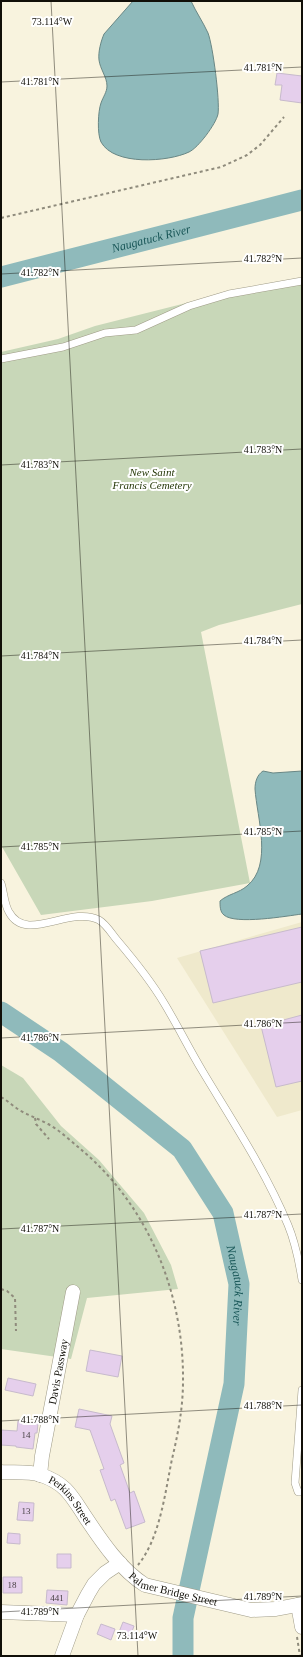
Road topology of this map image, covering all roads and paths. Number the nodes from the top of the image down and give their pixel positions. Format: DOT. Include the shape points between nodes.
graph roads {
  1 [pos="284,117"];
  2 [pos="1,218"];
  3 [pos="302,281"];
  4 [pos="1,359"];
  5 [pos="1,883"];
  6 [pos="1,1097"];
  7 [pos="35,1118"];
  8 [pos="49,1139"];
  9 [pos="302,1280"];
  10 [pos="1,1289"];
  11 [pos="73,1292"];
  12 [pos="16,1331"];
  13 [pos="302,1390"];
  14 [pos="1,1472"];
  15 [pos="40,1474"];
  16 [pos="302,1492"];
  17 [pos="120,1563"];
  18 [pos="131,1574"];
  19 [pos="300,1604"];
  20 [pos="1,1612"];
  21 [pos="77,1615"];
  22 [pos="302,1627"];
  23 [pos="62,1656"];
  1 -- 2 [label="path" via="260,145 247,155 221,167"];
  3 -- 4 [label="lane" via="223,296 189,306 136,330 105,333 62,347"];
  5 -- 9 [label="lane" via="9,912 16,922 40,925 63,918 83,916 100,920 130,956 164,1002 265,1175 289,1226"];
  6 -- 7 [label="path"];
  7 -- 8 [label="path" via="36,1124"];
  7 -- 18 [label="path" via="49,1124 85,1154 116,1186 133,1209 156,1249 171,1287 177,1315 183,1382 180,1423 155,1532 149,1550"];
  10 -- 12 [label="path" via="14,1298"];
  11 -- 15 [label="street, Davis Passway"];
  13 -- 16 [label="lane" via="295,1483 298,1492"];
  14 -- 15 [label="street, Perkins Street"];
  15 -- 17 [label="street, Perkins Street" via="60,1484 73,1496"];
  17 -- 18 [label="street, Palmer Bridge Street"];
  17 -- 21 [label="street" via="94,1584"];
  18 -- 19 [label="street, Palmer Bridge Street" via="145,1585 239,1607 262,1610"];
  19 -- 22 [label="street"];
  20 -- 21 [label="street"];
  21 -- 23 [label="street"];
}
